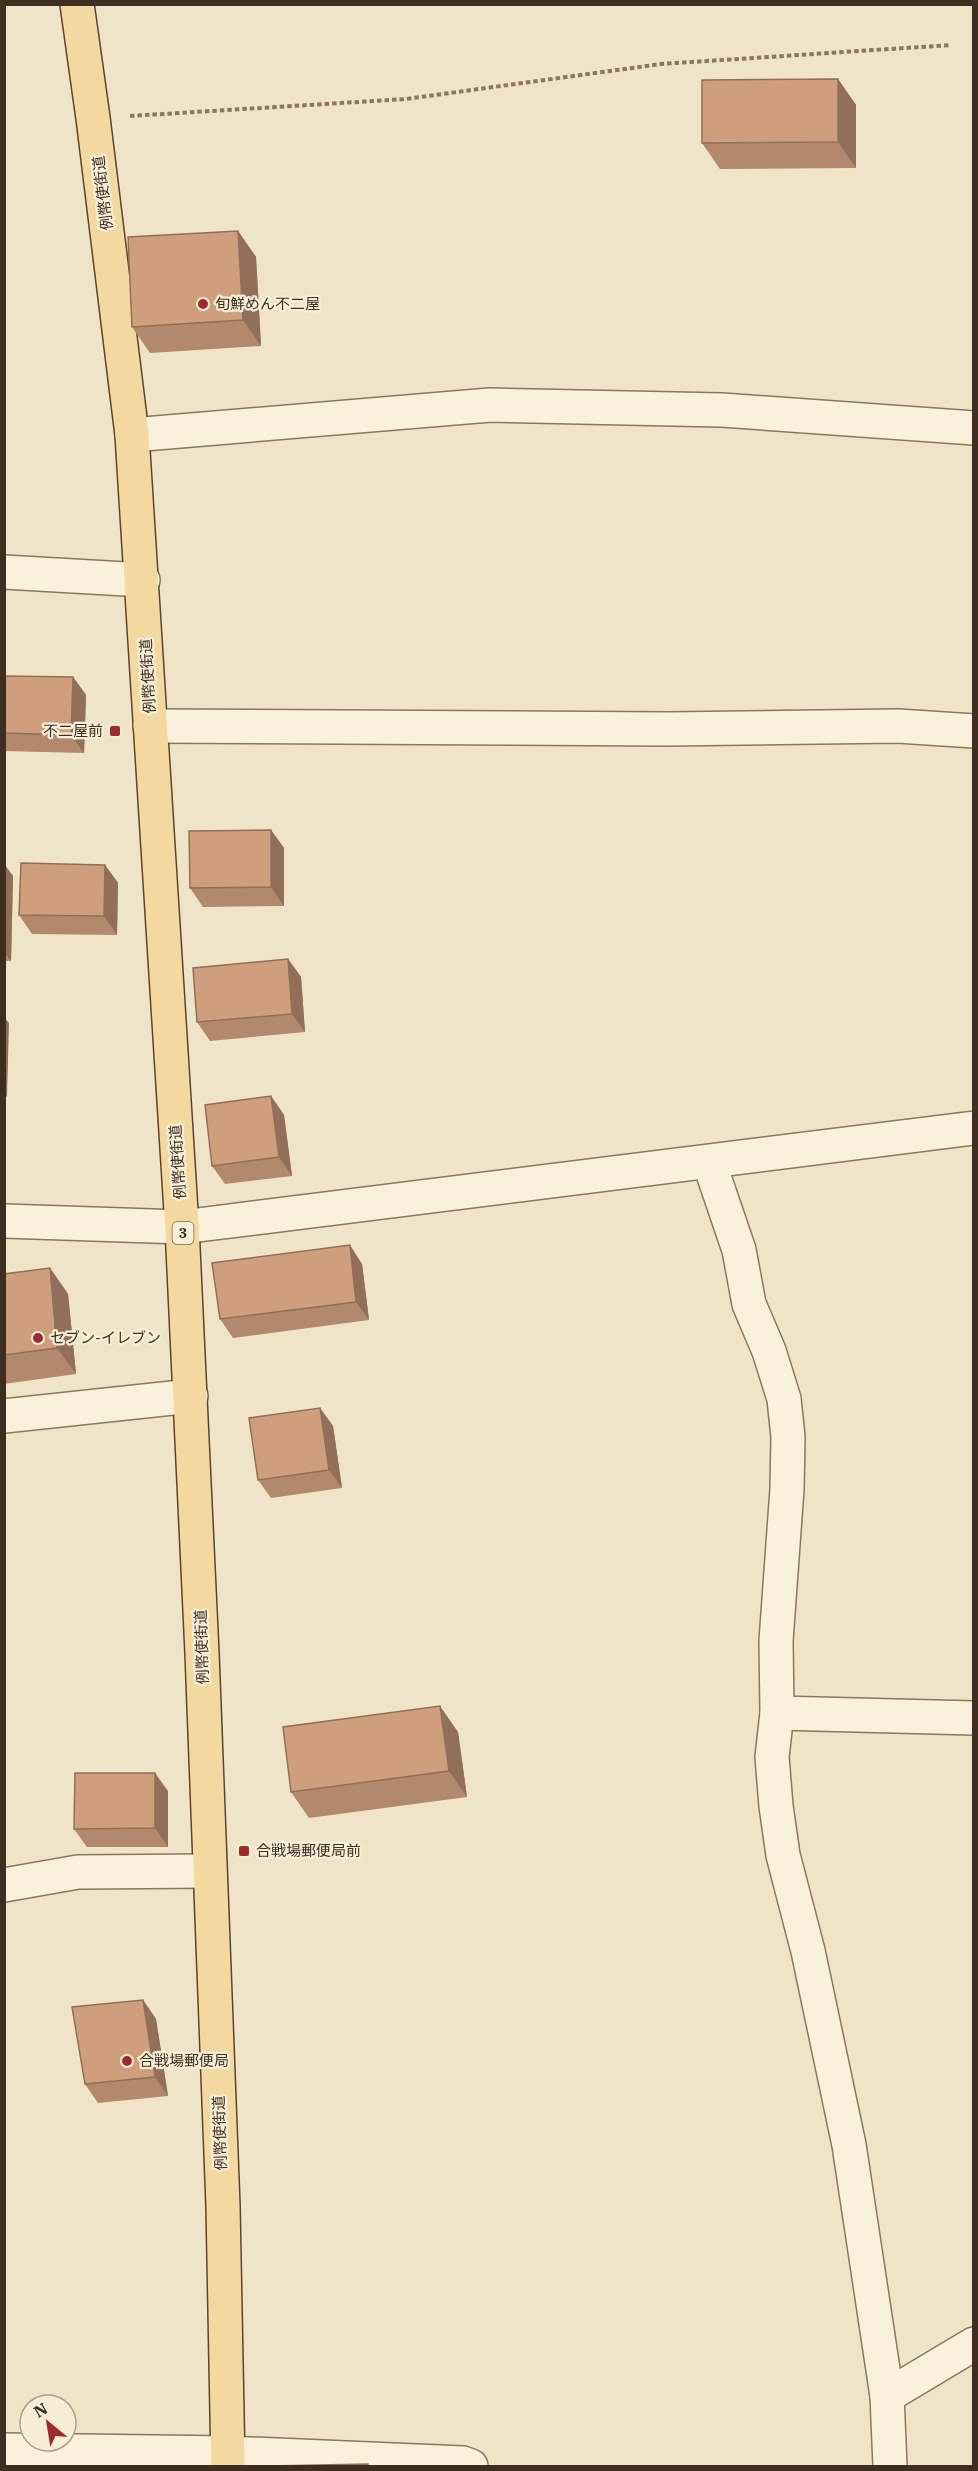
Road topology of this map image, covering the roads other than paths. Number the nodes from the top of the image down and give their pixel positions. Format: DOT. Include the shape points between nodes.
graph roads {
  1 [pos="77,4"];
  2 [pos="974,428"];
  3 [pos="132,435"];
  4 [pos="4,572"];
  5 [pos="142,580"];
  6 [pos="150,726"];
  7 [pos="974,731"];
  8 [pos="974,1128"];
  9 [pos="709,1162"];
  10 [pos="4,1221"];
  11 [pos="183,1227"];
  12 [pos="191,1396"];
  13 [pos="4,1416"];
  14 [pos="777,1713"];
  15 [pos="974,1718"];
  16 [pos="209,1871"];
  17 [pos="4,1885"];
  18 [pos="974,2344"];
  19 [pos="887,2396"];
  20 [pos="4,2450"];
  21 [pos="228,2460"];
  22 [pos="471,2466"];
  23 [pos="890,2466"];
  1 -- 3 [label="main road, 例幣使街道 / 3"];
  2 -- 3 [label="street" via="722,410 490,405"];
  3 -- 5 [label="main road, 例幣使街道 / 3"];
  4 -- 5 [label="street"];
  5 -- 6 [label="main road, 例幣使街道 / 3"];
  6 -- 7 [label="street" via="669,729 898,726"];
  6 -- 11 [label="main road, 例幣使街道 / 3"];
  8 -- 9 [label="street"];
  9 -- 11 [label="street"];
  9 -- 14 [label="street" via="740,1251 749,1304 784,1399 787,1500 776,1641"];
  10 -- 11 [label="street"];
  11 -- 12 [label="main road, 例幣使街道 / 3"];
  12 -- 13 [label="street"];
  12 -- 16 [label="main road, 例幣使街道 / 3"];
  14 -- 15 [label="street"];
  14 -- 19 [label="street" via="772,1756 783,1855 808,1951 849,2145"];
  16 -- 17 [label="street" via="78,1872"];
  16 -- 21 [label="main road, 例幣使街道 / 3" via="223,2206"];
  18 -- 19 [label="street"];
  19 -- 23 [label="street"];
  20 -- 21 [label="street"];
  21 -- 22 [label="street"];
}
